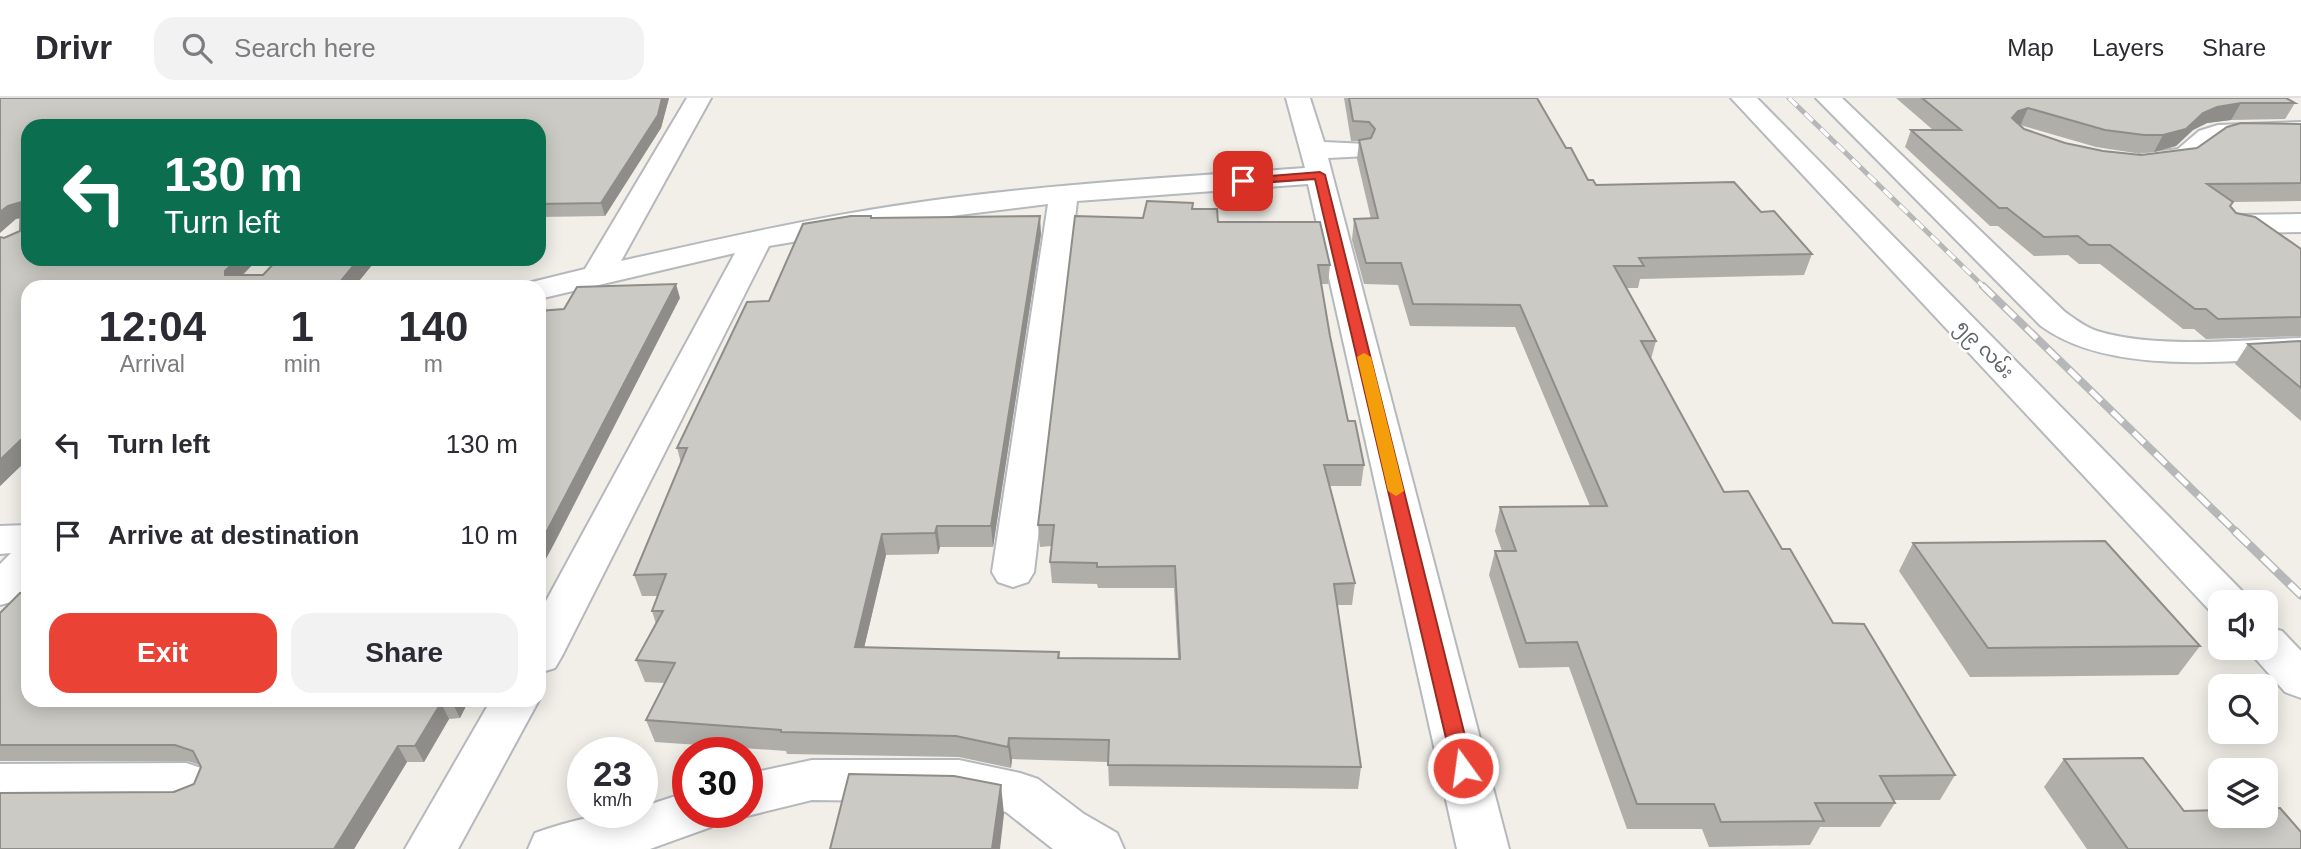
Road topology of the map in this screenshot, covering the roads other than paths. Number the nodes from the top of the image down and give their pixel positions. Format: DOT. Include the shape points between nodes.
graph roads {
  1 [pos="699,98"];
  2 [pos="1298,98"];
  3 [pos="1743,98"];
  4 [pos="1828,98"];
  5 [pos="2301,130"];
  6 [pos="1357,150"];
  7 [pos="2120,160"];
  8 [pos="1316,163"];
  9 [pos="1064,194"];
  10 [pos="2301,223"];
  11 [pos="2237,224"];
  12 [pos="758,239"];
  13 [pos="597,276"];
  14 [pos="546,288"];
  15 [pos="2301,348"];
  16 [pos="21,539"];
  17 [pos="0,540"];
  18 [pos="21,568"];
  19 [pos="1013,572"];
  20 [pos="0,590"];
  21 [pos="2215,590"];
  22 [pos="546,643"];
  23 [pos="2278,656"];
  24 [pos="2301,680"];
  25 [pos="510,707"];
  26 [pos="186,784"];
  27 [pos="0,785"];
  28 [pos="763,791"];
  29 [pos="672,819"];
  30 [pos="431,849"];
  31 [pos="554,849"];
  32 [pos="1098,849"];
  33 [pos="1483,849"];
  1 -- 13 [label="street"];
  2 -- 8 [label="street"];
  3 -- 21 [label="street, ၅၉ လမ်း"];
  4 -- 15 [label="street" via="2069,331 2094,341 2163,349"];
  5 -- 7 [label="street" via="2218,133 2180,156"];
  6 -- 8 [label="street"];
  8 -- 9 [label="street"];
  8 -- 33 [label="street"];
  9 -- 12 [label="street" via="927,210"];
  9 -- 19 [label="street"];
  10 -- 11 [label="street"];
  12 -- 13 [label="street"];
  12 -- 22 [label="street"];
  13 -- 14 [label="street"];
  16 -- 17 [label="street"];
  18 -- 20 [label="street"];
  23 -- 24 [label="street"];
  25 -- 30 [label="street"];
  26 -- 27 [label="street"];
  28 -- 32 [label="street" via="812,780 959,781 1020,794"];
  29 -- 31 [label="street"];
}
